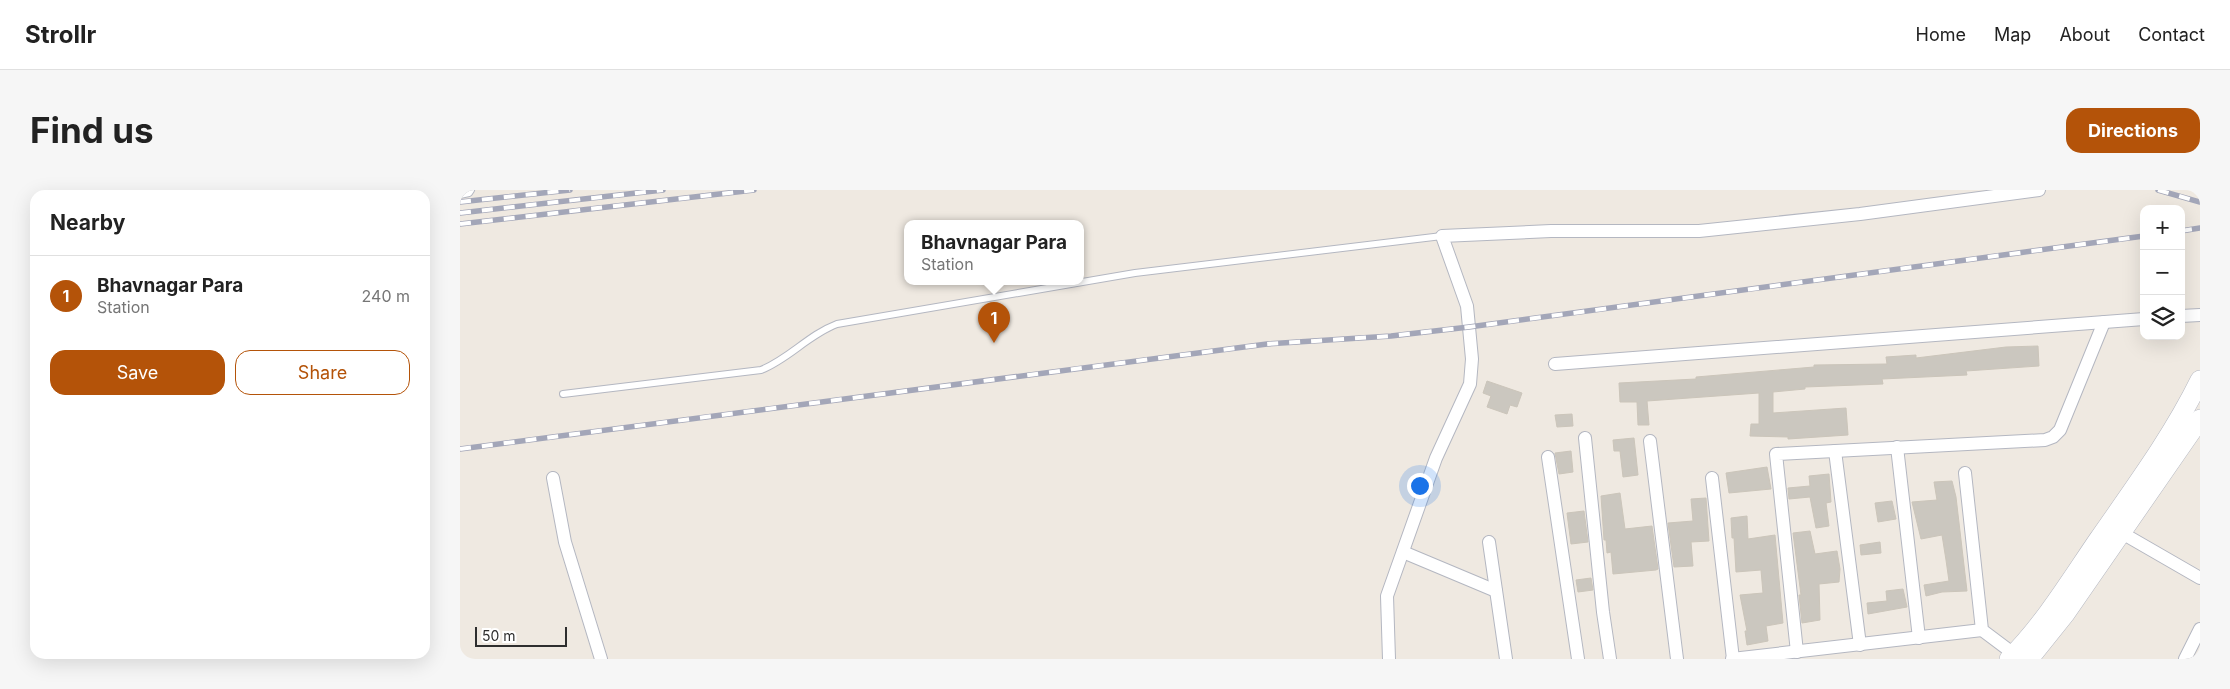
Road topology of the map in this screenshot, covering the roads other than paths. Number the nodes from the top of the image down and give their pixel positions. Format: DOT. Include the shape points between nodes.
graph roads {
  1 [pos="472,190"];
  2 [pos="2039,190"];
  3 [pos="460,195"];
  4 [pos="1442,236"];
  5 [pos="1084,283"];
  6 [pos="1069,285"];
  7 [pos="2200,315"];
  8 [pos="2185,316"];
  9 [pos="2140,319"];
  10 [pos="2104,322"];
  11 [pos="1555,364"];
  12 [pos="2200,380"];
  13 [pos="563,394"];
  14 [pos="2195,420"];
  15 [pos="1585,438"];
  16 [pos="1650,441"];
  17 [pos="1898,447"];
  18 [pos="1835,451"];
  19 [pos="1548,457"];
  20 [pos="1965,473"];
  21 [pos="553,478"];
  22 [pos="1712,478"];
  23 [pos="2115,529"];
  24 [pos="1489,542"];
  25 [pos="1403,552"];
  26 [pos="2196,576"];
  27 [pos="1496,591"];
  28 [pos="2200,629"];
  29 [pos="1982,630"];
  30 [pos="1919,638"];
  31 [pos="1860,645"];
  32 [pos="1797,652"];
  33 [pos="2017,657"];
  34 [pos="601,659"];
  35 [pos="1389,659"];
  36 [pos="1506,659"];
  37 [pos="1578,659"];
  38 [pos="1610,659"];
  39 [pos="1676,659"];
  40 [pos="1733,659"];
  41 [pos="2185,659"];
  1 -- 3 [label="lane"];
  2 -- 4 [label="street" via="1699,231 1551,231"];
  4 -- 5 [label="lane"];
  4 -- 25 [label="street" via="1467,306 1472,359 1470,384 1436,458"];
  6 -- 13 [label="lane" via="837,324 813,335 778,362 760,370"];
  7 -- 8 [label="street"];
  9 -- 10 [label="street"];
  10 -- 11 [label="street"];
  10 -- 17 [label="street" via="2060,430 2053,437"];
  12 -- 14 [label="street"];
  14 -- 23 [label="street"];
  15 -- 38 [label="street"];
  16 -- 39 [label="street"];
  17 -- 18 [label="street"];
  17 -- 30 [label="street"];
  18 -- 31 [label="street"];
  18 -- 32 [label="street" via="1776,454"];
  19 -- 37 [label="street"];
  20 -- 29 [label="street"];
  21 -- 34 [label="street" via="565,542"];
  22 -- 40 [label="street"];
  23 -- 26 [label="street"];
  23 -- 33 [label="street" via="2061,619"];
  24 -- 27 [label="street"];
  25 -- 27 [label="street"];
  25 -- 35 [label="street" via="1388,596"];
  27 -- 36 [label="street"];
  28 -- 41 [label="street"];
  29 -- 30 [label="street"];
  29 -- 33 [label="street"];
  30 -- 31 [label="street"];
  31 -- 32 [label="street"];
  32 -- 40 [label="street"];
}
